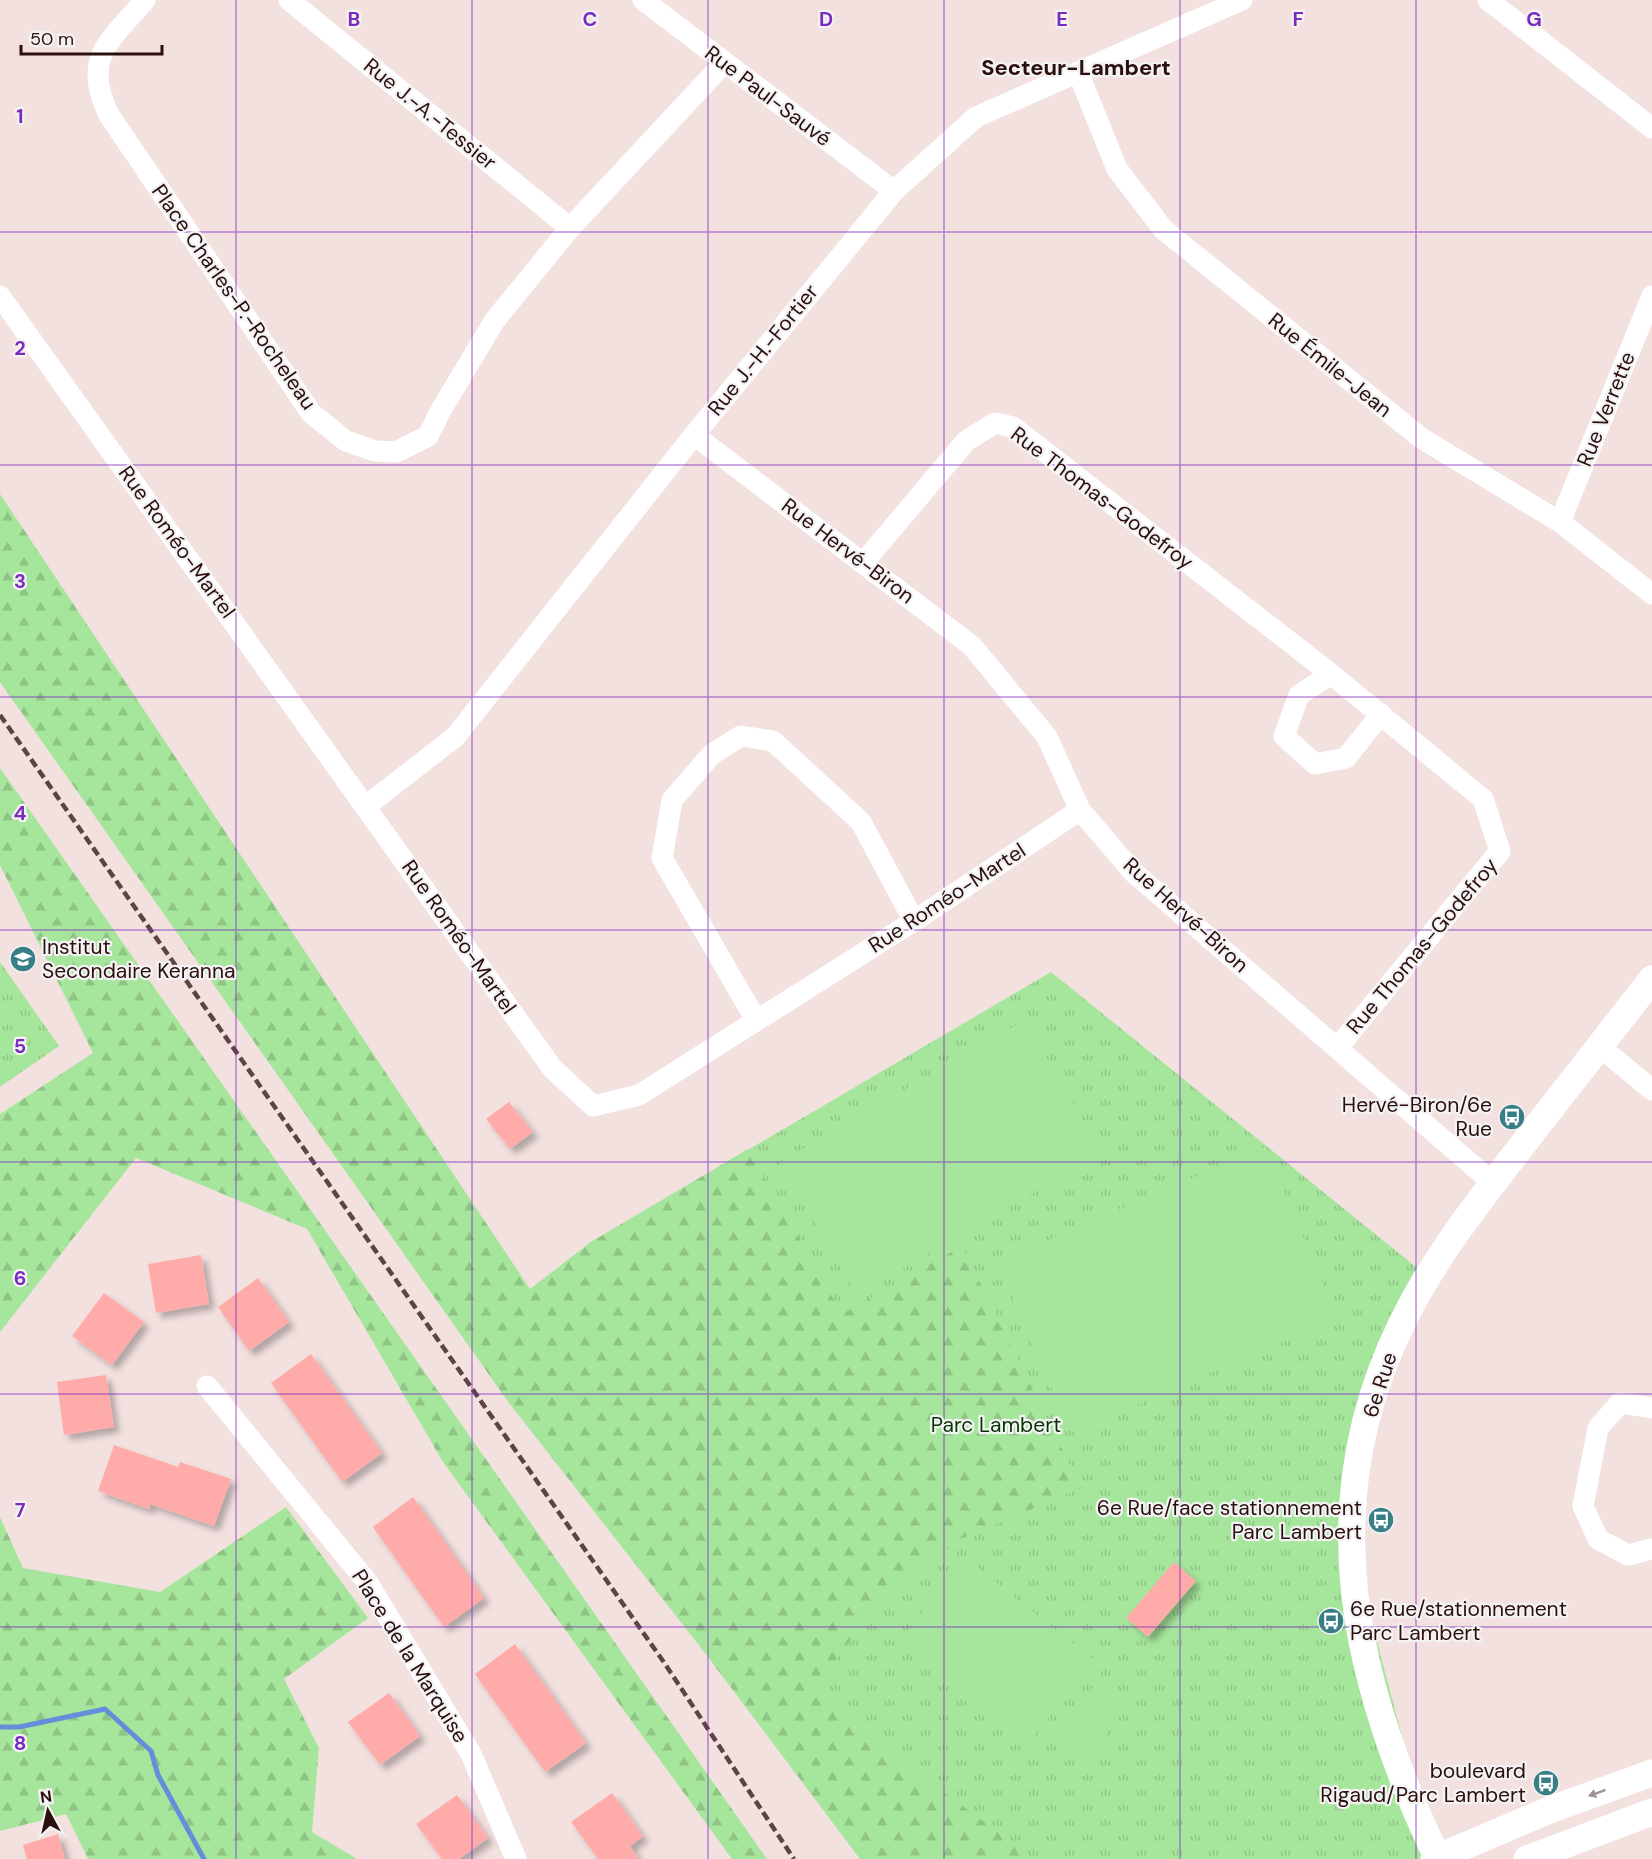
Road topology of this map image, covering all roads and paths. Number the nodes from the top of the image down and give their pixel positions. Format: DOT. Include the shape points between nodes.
graph roads {
  1 [pos="146,0"];
  2 [pos="289,0"];
  3 [pos="643,0"];
  4 [pos="1242,0"];
  5 [pos="1488,0"];
  6 [pos="1219,4"];
  7 [pos="724,63"];
  8 [pos="1078,72"];
  9 [pos="1652,128"];
  10 [pos="894,191"];
  11 [pos="570,228"];
  12 [pos="0,296"];
  13 [pos="1652,296"];
  14 [pos="694,435"];
  15 [pos="1560,522"];
  16 [pos="864,562"];
  17 [pos="1652,594"];
  18 [pos="1331,674"];
  19 [pos="1381,714"];
  20 [pos="366,806"];
  21 [pos="1080,810"];
  22 [pos="914,921"];
  23 [pos="1652,979"];
  24 [pos="756,1020"];
  25 [pos="1599,1046"];
  26 [pos="1338,1047"];
  27 [pos="1652,1090"];
  28 [pos="1493,1183"];
  29 [pos="207,1386"];
  30 [pos="1652,1408"];
  31 [pos="1652,1549"];
  32 [pos="1652,1773"];
  33 [pos="1652,1812"];
  34 [pos="1437,1858"];
  35 [pos="516,1859"];
  36 [pos="1527,1859"];
  1 -- 11 [label="street, Place Charles-P.-Rocheleau" via="100,55 98,87 102,101 311,413 346,441 375,451 396,452 428,436 495,320"];
  2 -- 11 [label="street, Rue J.-A.-Tessier"];
  3 -- 7 [label="street, Rue Paul-Sauvé"];
  4 -- 6 [label="street, Rue J.-H.-Fortier"];
  5 -- 9 [label="street"];
  6 -- 8 [label="street, Rue J.-H.-Fortier"];
  7 -- 10 [label="street, Rue Paul-Sauvé"];
  7 -- 11 [label="street, Place Charles-P.-Rocheleau"];
  8 -- 10 [label="street, Rue J.-H.-Fortier" via="976,117"];
  8 -- 15 [label="street, Rue Émile-Jean" via="1117,170 1163,229 1421,438"];
  10 -- 14 [label="street, Rue J.-H.-Fortier"];
  12 -- 20 [label="street, Rue Roméo-Martel"];
  13 -- 15 [label="street, Rue Verrette"];
  14 -- 16 [label="street, Rue Hervé-Biron"];
  14 -- 20 [label="street, Rue J.-H.-Fortier" via="454,737"];
  15 -- 17 [label="street, Rue Émile-Jean"];
  16 -- 18 [label="street, Rue Thomas-Godefroy" via="966,441 995,423 1013,427"];
  16 -- 21 [label="street, Rue Hervé-Biron" via="972,646 1047,737"];
  18 -- 19 [label="street, Rue Thomas-Godefroy"];
  18 -- 19 [label="street" via="1299,695 1284,736 1316,764 1346,758"];
  19 -- 26 [label="street, Rue Thomas-Godefroy" via="1483,799 1500,851"];
  20 -- 24 [label="street, Rue Roméo-Martel" via="552,1068 593,1106 639,1095"];
  21 -- 22 [label="street, Rue Roméo-Martel"];
  21 -- 26 [label="street, Rue Hervé-Biron" via="1133,872"];
  22 -- 24 [label="street, Rue Roméo-Martel"];
  22 -- 24 [label="street" via="861,822 773,741 741,736 712,754 672,800 662,858"];
  23 -- 25 [label="street, 6e Rue"];
  25 -- 27 [label="street"];
  25 -- 28 [label="street, 6e Rue"];
  26 -- 28 [label="street, Rue Hervé-Biron"];
  28 -- 34 [label="street, 6e Rue" via="1445,1248 1402,1323 1375,1389 1354,1478 1352,1584 1366,1662 1383,1722"];
  29 -- 35 [label="street, Place de la Marquise" via="368,1583 471,1754"];
  30 -- 31 [label="street" via="1620,1403 1598,1428 1583,1506 1598,1539 1628,1555"];
  32 -- 34 [label="street, one-way" via="1552,1809"];
  33 -- 36 [label="street"];
}
